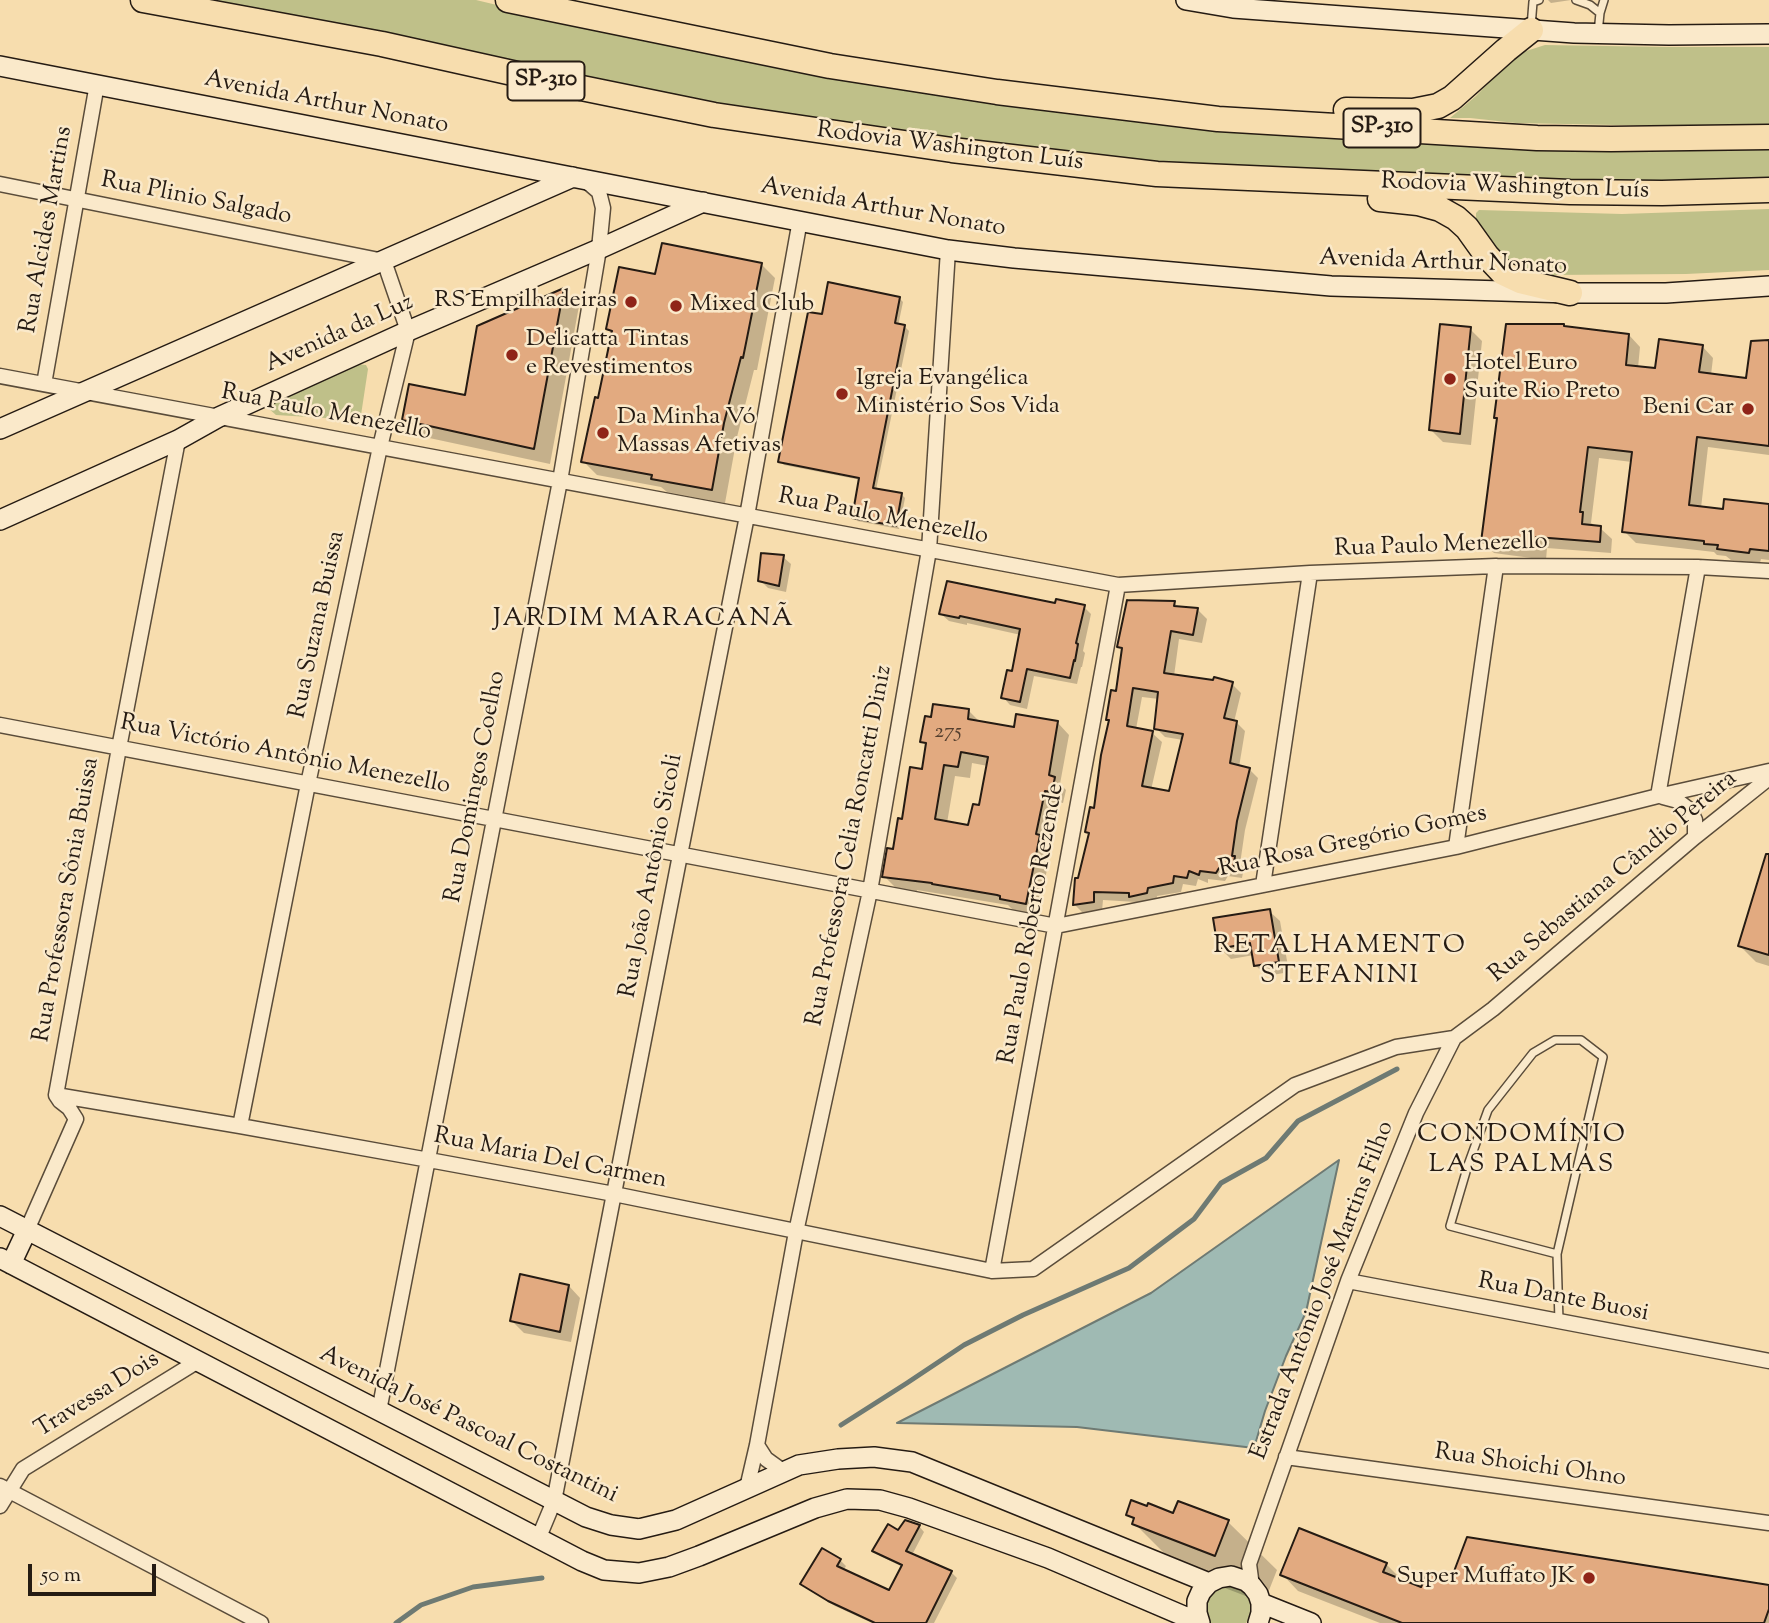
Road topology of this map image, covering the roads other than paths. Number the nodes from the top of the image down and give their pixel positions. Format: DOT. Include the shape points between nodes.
graph roads {
  1 [pos="143,0"];
  2 [pos="508,0"];
  3 [pos="1186,0"];
  4 [pos="1539,0"];
  5 [pos="1576,0"];
  6 [pos="1604,0"];
  7 [pos="1600,13"];
  8 [pos="1531,30"];
  9 [pos="1598,33"];
  10 [pos="1769,34"];
  11 [pos="0,65"];
  12 [pos="97,84"];
  13 [pos="997,92"];
  14 [pos="1769,137"];
  15 [pos="1157,174"];
  16 [pos="577,177"];
  17 [pos="0,184"];
  18 [pos="1769,190"];
  19 [pos="77,200"];
  20 [pos="704,202"];
  21 [pos="800,220"];
  22 [pos="599,249"];
  23 [pos="948,250"];
  24 [pos="384,261"];
  25 [pos="1769,286"];
  26 [pos="1570,293"];
  27 [pos="408,331"];
  28 [pos="0,376"];
  29 [pos="44,384"];
  30 [pos="81,391"];
  31 [pos="219,417"];
  32 [pos="0,429"];
  33 [pos="178,440"];
  34 [pos="380,447"];
  35 [pos="559,481"];
  36 [pos="747,516"];
  37 [pos="0,520"];
  38 [pos="929,550"];
  39 [pos="1496,566"];
  40 [pos="1698,567"];
  41 [pos="1769,570"];
  42 [pos="1310,573"];
  43 [pos="1118,585"];
  44 [pos="0,725"];
  45 [pos="119,748"];
  46 [pos="1769,771"];
  47 [pos="1769,778"];
  48 [pos="309,784"];
  49 [pos="1658,796"];
  50 [pos="494,819"];
  51 [pos="1695,837"];
  52 [pos="1456,847"];
  53 [pos="680,855"];
  54 [pos="1263,885"];
  55 [pos="870,891"];
  56 [pos="1056,926"];
  57 [pos="1454,1038"];
  58 [pos="56,1096"];
  59 [pos="240,1126"];
  60 [pos="429,1160"];
  61 [pos="614,1194"];
  62 [pos="0,1216"];
  63 [pos="27,1230"];
  64 [pos="796,1232"];
  65 [pos="1557,1254"];
  66 [pos="6,1261"];
  67 [pos="992,1272"];
  68 [pos="1348,1281"];
  69 [pos="1559,1322"];
  70 [pos="198,1360"];
  71 [pos="1769,1361"];
  72 [pos="379,1411"];
  73 [pos="757,1445"];
  74 [pos="1286,1457"];
  75 [pos="784,1472"];
  76 [pos="747,1488"];
  77 [pos="5,1489"];
  78 [pos="554,1501"];
  79 [pos="0,1506"];
  80 [pos="1769,1523"];
  81 [pos="539,1537"];
  82 [pos="1249,1564"];
  83 [pos="1231,1576"];
  84 [pos="1209,1583"];
  85 [pos="1256,1594"];
  86 [pos="261,1623"];
  87 [pos="1200,1623"];
  88 [pos="1258,1623"];
  89 [pos="1311,1623"];
  1 -- 15 [label="highway, Rodovia Washington Luís / SP-310" via="382,44 714,115"];
  2 -- 13 [label="highway, Rodovia Washington Luís / SP-310" via="830,65"];
  3 -- 8 [label="main road" via="1233,8"];
  4 -- 8 [label="lane" via="1533,2"];
  5 -- 7 [label="lane"];
  6 -- 7 [label="lane"];
  7 -- 9 [label="lane"];
  8 -- 9 [label="main road"];
  8 -- 13 [label="highway" via="1452,98 1413,111 1314,110"];
  9 -- 10 [label="main road"];
  11 -- 12 [label="main road, Avenida Arthur Nonato"];
  12 -- 16 [label="main road, Avenida Arthur Nonato"];
  12 -- 19 [label="street, Rua Alcides Martins"];
  13 -- 14 [label="highway, Rodovia Washington Luís / SP-310" via="1218,119 1537,138"];
  15 -- 18 [label="highway, Rodovia Washington Luís / SP-310" via="1570,192"];
  15 -- 26 [label="highway" via="1440,209 1467,228 1503,273"];
  16 -- 20 [label="main road, Avenida Arthur Nonato"];
  16 -- 22 [label="street, Rua Domingos Coelho" via="599,192 603,208"];
  16 -- 24 [label="main road, Avenida da Luz"];
  17 -- 19 [label="street, Rua Plinio Salgado"];
  19 -- 24 [label="street, Rua Plinio Salgado"];
  19 -- 29 [label="street, Rua Alcides Martins"];
  20 -- 21 [label="main road, Avenida Arthur Nonato"];
  20 -- 22 [label="main road, Avenida da Luz"];
  21 -- 23 [label="main road, Avenida Arthur Nonato"];
  21 -- 36 [label="street, Rua João Antônio Sicoli"];
  22 -- 27 [label="main road, Avenida da Luz"];
  22 -- 35 [label="street, Rua Domingos Coelho"];
  23 -- 26 [label="main road, Avenida Arthur Nonato" via="1331,286"];
  23 -- 38 [label="street, Rua Professora Celia Roncatti Diniz"];
  24 -- 27 [label="street"];
  24 -- 30 [label="main road, Avenida da Luz"];
  25 -- 26 [label="main road, Avenida Arthur Nonato"];
  27 -- 31 [label="main road, Avenida da Luz"];
  27 -- 34 [label="street, Rua Suzana Buissa"];
  28 -- 29 [label="street, Rua Paulo Menezello"];
  29 -- 30 [label="street, Rua Paulo Menezello"];
  30 -- 31 [label="street, Rua Paulo Menezello"];
  30 -- 32 [label="main road, Avenida da Luz"];
  31 -- 33 [label="main road, Avenida da Luz"];
  31 -- 34 [label="street, Rua Paulo Menezello"];
  33 -- 37 [label="main road, Avenida da Luz"];
  33 -- 45 [label="street, Rua Professora Sônia Buissa"];
  34 -- 35 [label="street, Rua Paulo Menezello"];
  34 -- 48 [label="street, Rua Suzana Buissa"];
  35 -- 36 [label="street, Rua Paulo Menezello"];
  35 -- 50 [label="street, Rua Domingos Coelho"];
  36 -- 38 [label="street, Rua Paulo Menezello"];
  36 -- 53 [label="street, Rua João Antônio Sicoli"];
  38 -- 43 [label="street, Rua Paulo Menezello"];
  38 -- 55 [label="street, Rua Professora Celia Roncatti Diniz"];
  39 -- 40 [label="street, Rua Paulo Menezello"];
  39 -- 42 [label="street, Rua Paulo Menezello"];
  39 -- 52 [label="street"];
  40 -- 41 [label="street, Rua Paulo Menezello"];
  40 -- 49 [label="street"];
  42 -- 43 [label="street, Rua Paulo Menezello"];
  42 -- 54 [label="street"];
  43 -- 56 [label="street, Rua Paulo Roberto Rezende"];
  44 -- 45 [label="street, Rua Victório Antônio Menezello"];
  45 -- 48 [label="street, Rua Victório Antônio Menezello"];
  45 -- 58 [label="street, Rua Professora Sônia Buissa"];
  46 -- 49 [label="street, Rua Rosa Gregório Gomes"];
  47 -- 51 [label="street, Rua Sebastiana Cândio Pereira"];
  48 -- 50 [label="street, Rua Victório Antônio Menezello"];
  48 -- 59 [label="street, Rua Suzana Buissa"];
  49 -- 51 [label="street" via="1690,810"];
  49 -- 52 [label="street, Rua Rosa Gregório Gomes"];
  50 -- 53 [label="street, Rua Victório Antônio Menezello"];
  50 -- 60 [label="street, Rua Domingos Coelho"];
  51 -- 57 [label="street, Rua Sebastiana Cândio Pereira"];
  52 -- 54 [label="street, Rua Rosa Gregório Gomes"];
  53 -- 55 [label="street, Rua Victório Antônio Menezello"];
  53 -- 61 [label="street, Rua João Antônio Sicoli"];
  54 -- 56 [label="street, Rua Rosa Gregório Gomes"];
  55 -- 56 [label="street, Rua Victório Antônio Menezello"];
  55 -- 64 [label="street, Rua Professora Celia Roncatti Diniz"];
  56 -- 67 [label="street, Rua Paulo Roberto Rezende"];
  57 -- 67 [label="street, Rua Maria Del Carmen" via="1396,1047 1295,1085 1033,1269"];
  57 -- 68 [label="street, Estrada Antônio José Martins Filho" via="1416,1113"];
  58 -- 59 [label="street, Rua Maria Del Carmen"];
  58 -- 63 [label="street" via="76,1119"];
  59 -- 60 [label="street, Rua Maria Del Carmen"];
  60 -- 61 [label="street, Rua Maria Del Carmen"];
  60 -- 72 [label="street, Rua Domingos Coelho"];
  61 -- 64 [label="street, Rua Maria Del Carmen"];
  61 -- 78 [label="street, Rua João Antônio Sicoli"];
  62 -- 63 [label="main road, Avenida José Pascoal Costantini"];
  63 -- 66 [label="main road"];
  63 -- 72 [label="main road, Avenida José Pascoal Costantini"];
  64 -- 67 [label="street, Rua Maria Del Carmen"];
  64 -- 73 [label="street, Rua Professora Celia Roncatti Diniz"];
  65 -- 65 [label="lane" via="1603,1057 1581,1040 1555,1040 1533,1054 1488,1110 1450,1226"];
  65 -- 69 [label="lane"];
  66 -- 70 [label="main road"];
  68 -- 69 [label="street, Rua Dante Buosi"];
  68 -- 74 [label="street, Estrada Antônio José Martins Filho"];
  69 -- 71 [label="street, Rua Dante Buosi"];
  70 -- 77 [label="street, Travessa Dois" via="23,1468"];
  70 -- 81 [label="main road"];
  72 -- 78 [label="main road, Avenida José Pascoal Costantini"];
  73 -- 75 [label="street" via="766,1459"];
  73 -- 76 [label="street, Rua Professora Celia Roncatti Diniz"];
  74 -- 80 [label="street, Rua Shoichi Ohno"];
  74 -- 82 [label="street, Estrada Antônio José Martins Filho"];
  75 -- 76 [label="main road, Avenida José Pascoal Costantini"];
  75 -- 84 [label="main road, Avenida José Pascoal Costantini" via="838,1459 912,1462"];
  76 -- 78 [label="main road, Avenida José Pascoal Costantini" via="676,1520 639,1529 586,1517"];
  77 -- 79 [label="street, Travessa Dois"];
  77 -- 86 [label="street"];
  78 -- 81 [label="street, Rua João Antônio Sicoli"];
  81 -- 87 [label="main road" via="604,1570 639,1573 699,1556 815,1508 847,1499 880,1500 1048,1558"];
  82 -- 83 [label="street"];
  82 -- 85 [label="street, Estrada Antônio José Martins Filho"];
  83 -- 84 [label="main road"];
  83 -- 85 [label="main road" via="1246,1581"];
  84 -- 87 [label="main road" via="1197,1601"];
  85 -- 88 [label="main road" via="1261,1613"];
  85 -- 89 [label="main road"];
}
